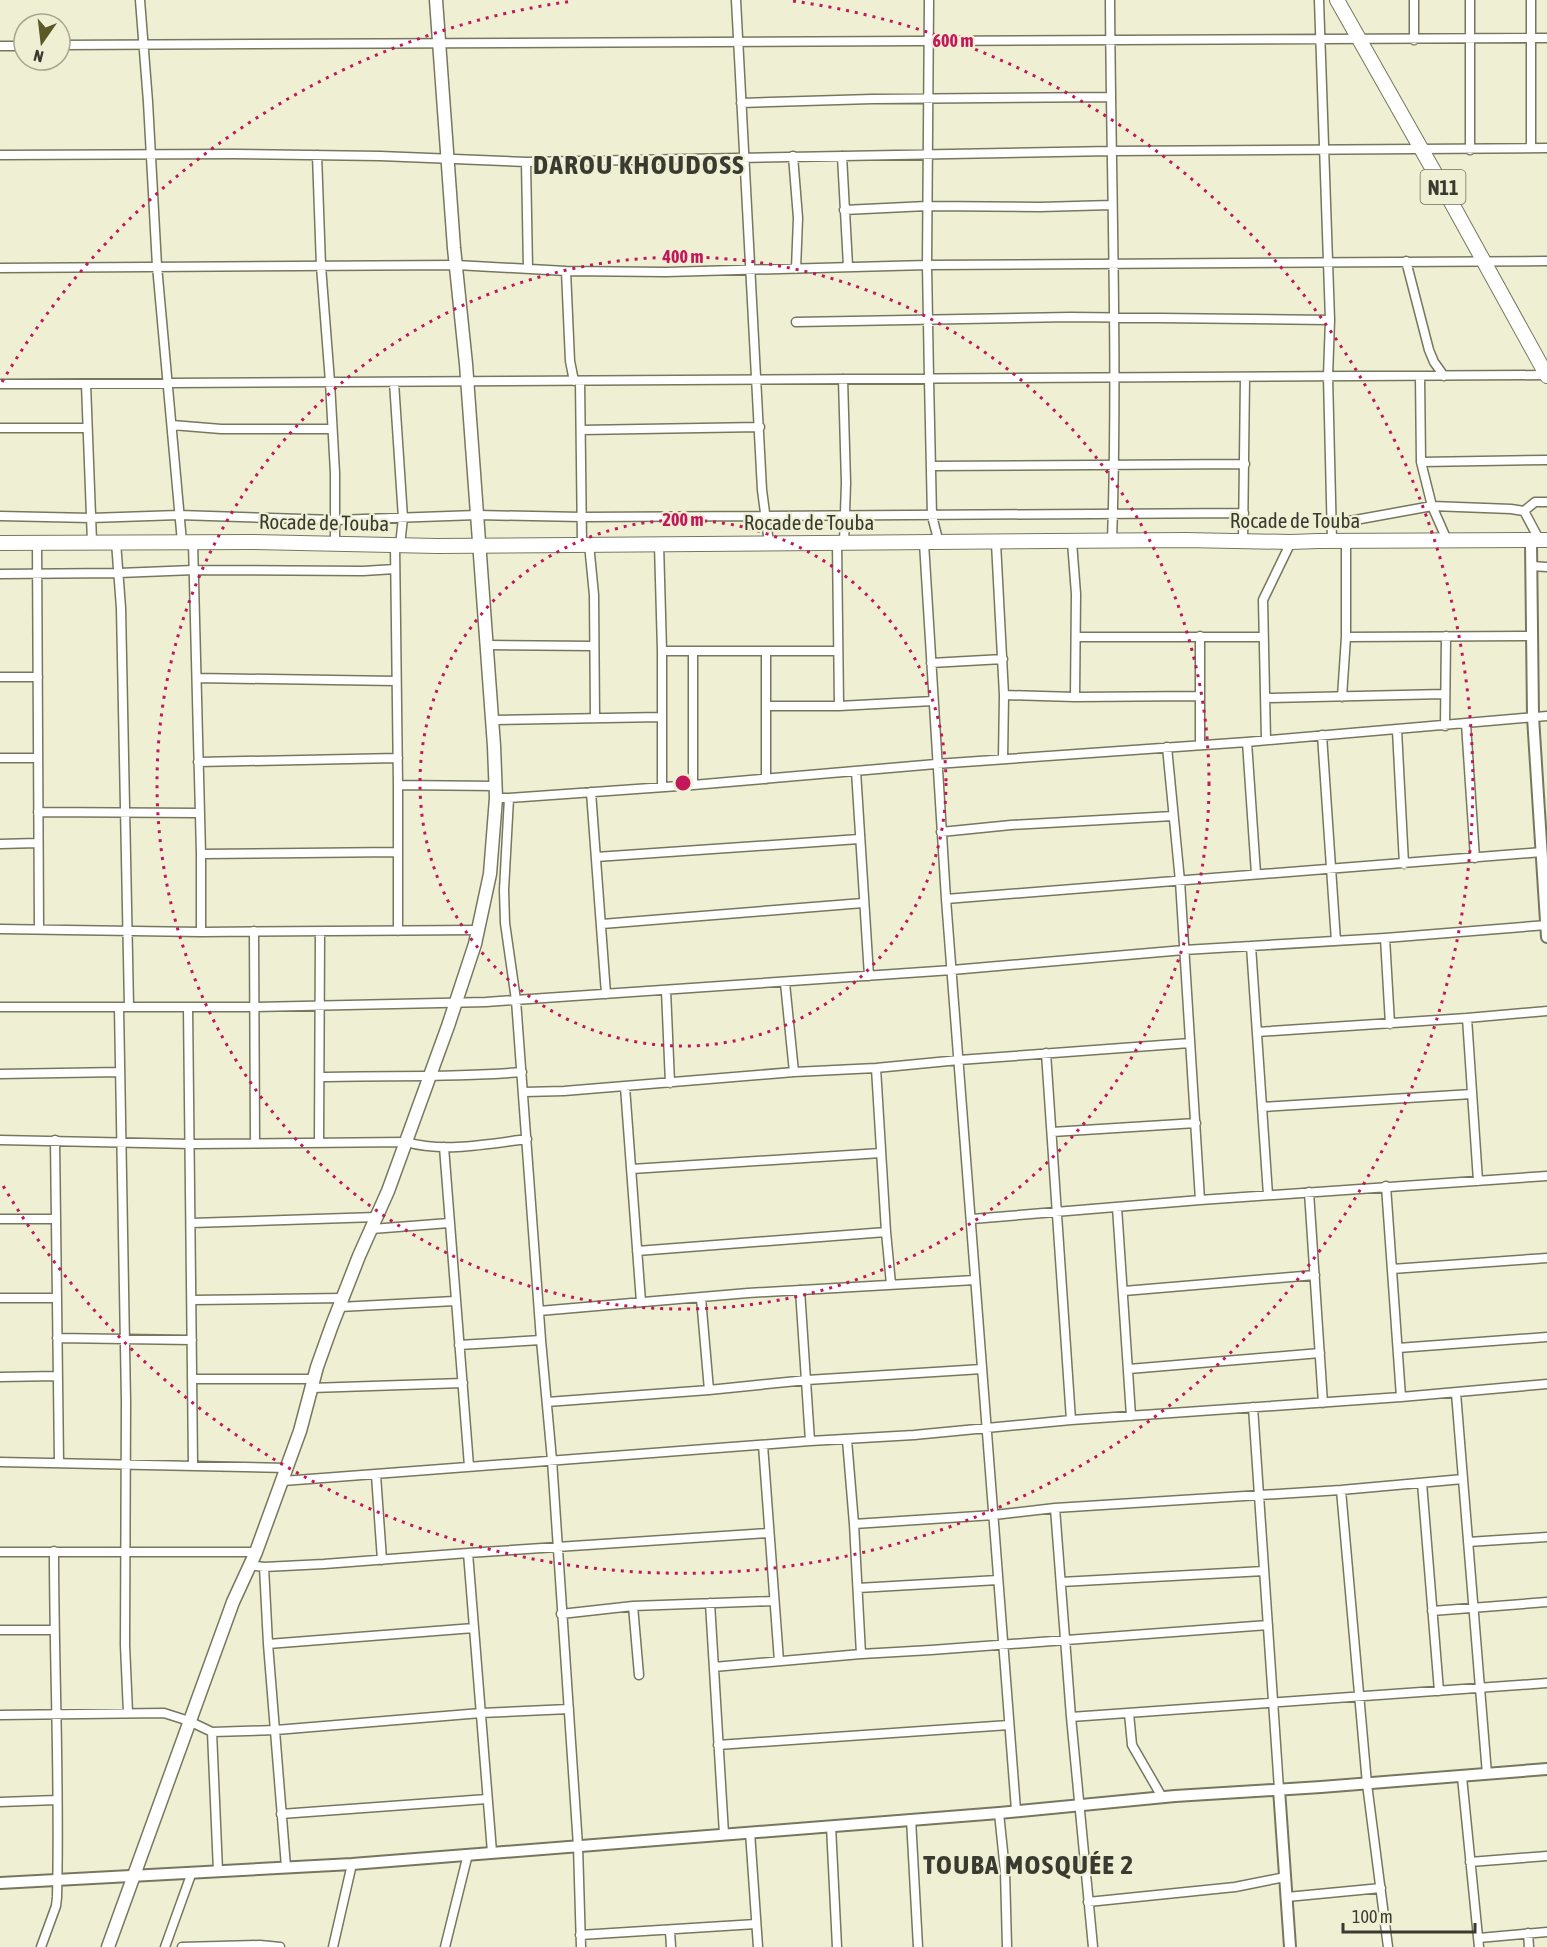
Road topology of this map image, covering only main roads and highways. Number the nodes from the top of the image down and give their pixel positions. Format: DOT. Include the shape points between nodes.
graph roads {
  1 [pos="436,0"];
  2 [pos="1337,0"];
  3 [pos="1547,376"];
  4 [pos="1539,541"];
  5 [pos="0,543"];
  6 [pos="480,545"];
  7 [pos="108,1947"];
  1 -- 6 [label="main road"];
  2 -- 3 [label="main road, N11"];
  4 -- 6 [label="main road, Rocade de Touba"];
  5 -- 6 [label="main road, Rocade de Touba"];
  6 -- 7 [label="main road" via="496,792 490,874 479,930 431,1075 341,1303 283,1481 233,1602"];
}
